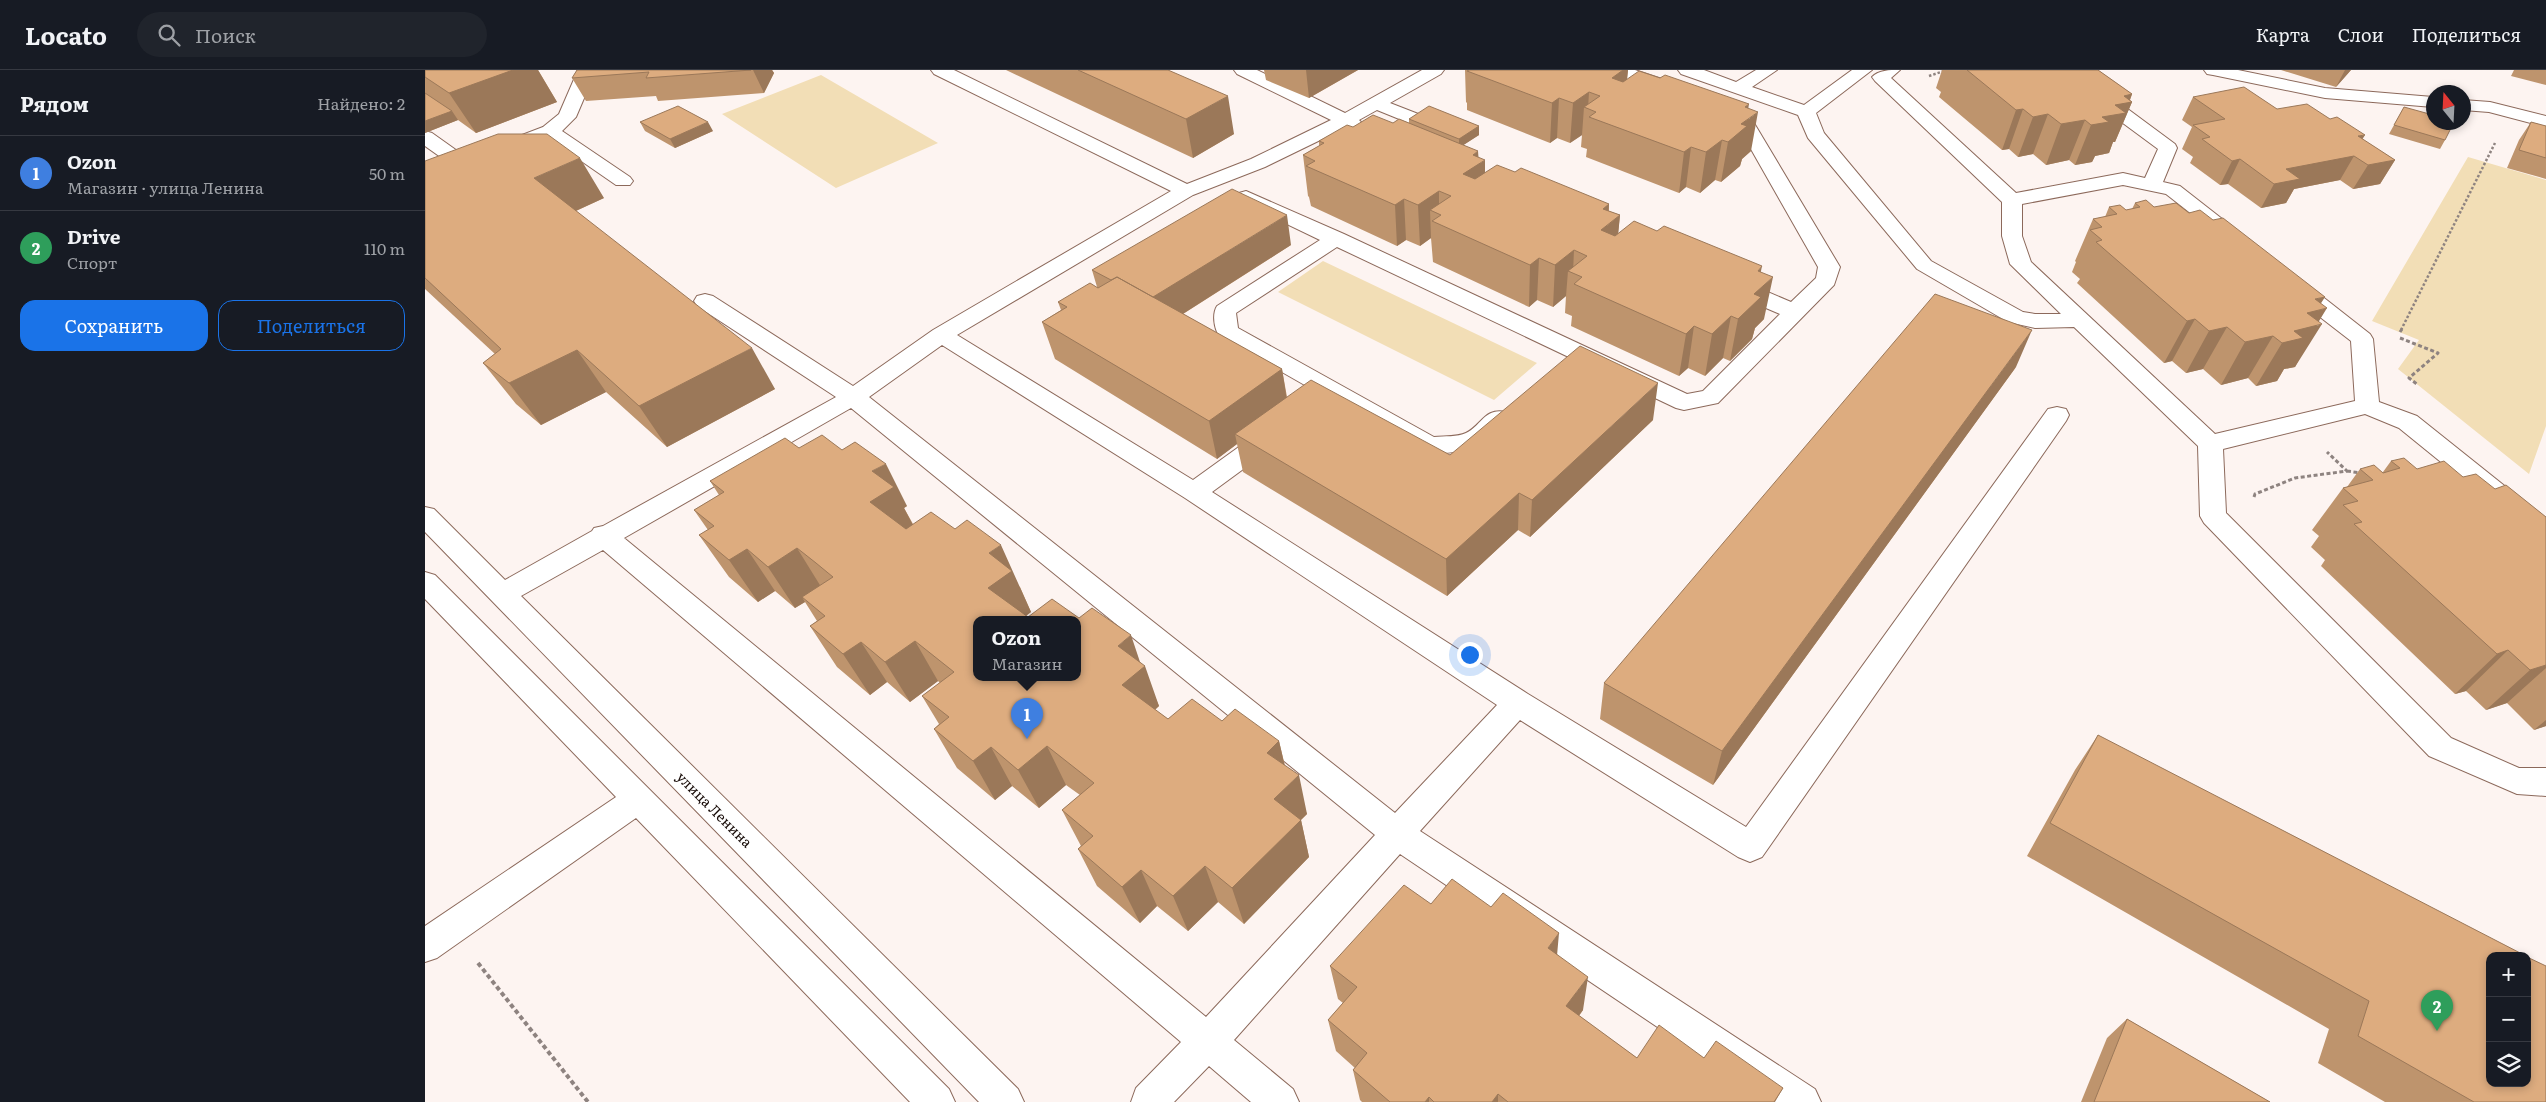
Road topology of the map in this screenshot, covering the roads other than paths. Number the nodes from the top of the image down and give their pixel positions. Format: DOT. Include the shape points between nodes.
graph roads {
  1 [pos="587,70"];
  2 [pos="940,70"];
  3 [pos="1243,70"];
  4 [pos="1435,70"];
  5 [pos="1618,70"];
  6 [pos="1687,70"];
  7 [pos="1768,70"];
  8 [pos="2061,70"];
  9 [pos="2213,70"];
  10 [pos="1864,73"];
  11 [pos="1738,88"];
  12 [pos="1688,94"];
  13 [pos="2426,101"];
  14 [pos="1375,103"];
  15 [pos="1714,103"];
  16 [pos="2471,106"];
  17 [pos="1806,112"];
  18 [pos="1344,121"];
  19 [pos="1419,121"];
  20 [pos="2546,122"];
  21 [pos="550,131"];
  22 [pos="1371,133"];
  23 [pos="425,137"];
  24 [pos="478,159"];
  25 [pos="440,173"];
  26 [pos="623,181"];
  27 [pos="1213,182"];
  28 [pos="2151,185"];
  29 [pos="1187,191"];
  30 [pos="2012,200"];
  31 [pos="1337,238"];
  32 [pos="2241,244"];
  33 [pos="2279,273"];
  34 [pos="1721,280"];
  35 [pos="705,302"];
  36 [pos="1795,312"];
  37 [pos="2080,320"];
  38 [pos="941,335"];
  39 [pos="1333,390"];
  40 [pos="853,396"];
  41 [pos="1516,401"];
  42 [pos="2367,406"];
  43 [pos="1310,407"];
  44 [pos="2057,415"];
  45 [pos="1287,424"];
  46 [pos="2211,444"];
  47 [pos="1194,492"];
  48 [pos="425,516"];
  49 [pos="2546,533"];
  50 [pos="603,535"];
  51 [pos="425,582"];
  52 [pos="502,594"];
  53 [pos="1517,703"];
  54 [pos="2546,782"];
  55 [pos="638,799"];
  56 [pos="1397,834"];
  57 [pos="438,938"];
  58 [pos="1209,1040"];
  59 [pos="1149,1101"];
  60 [pos="935,1102"];
  61 [pos="1005,1102"];
  62 [pos="1280,1102"];
  63 [pos="1802,1102"];
  1 -- 21 [label="street" via="567,117"];
  2 -- 29 [label="street"];
  3 -- 18 [label="street"];
  4 -- 14 [label="street"];
  5 -- 12 [label="street"];
  6 -- 11 [label="street"];
  7 -- 11 [label="street"];
  8 -- 28 [label="street" via="2168,148"];
  9 -- 13 [label="street" via="2325,93"];
  10 -- 17 [label="street"];
  10 -- 30 [label="street" via="1904,101"];
  11 -- 17 [label="street"];
  14 -- 18 [label="street"];
  14 -- 19 [label="street"];
  15 -- 36 [label="street" via="1742,118 1829,267 1826,280"];
  16 -- 20 [label="street" via="2490,107"];
  17 -- 37 [label="street" via="1815,134 1925,265 2015,316 2035,322"];
  18 -- 22 [label="street"];
  18 -- 27 [label="street"];
  21 -- 24 [label="street"];
  21 -- 26 [label="street"];
  23 -- 24 [label="street"];
  24 -- 25 [label="street"];
  27 -- 29 [label="street"];
  27 -- 31 [label="street"];
  28 -- 30 [label="street" via="2123,179"];
  28 -- 32 [label="street" via="2173,190"];
  29 -- 38 [label="street"];
  30 -- 37 [label="street" via="2012,236 2021,264"];
  31 -- 36 [label="street" via="1567,356 1684,402 1710,398"];
  31 -- 39 [label="street" via="1225,312 1227,331"];
  33 -- 42 [label="street" via="2362,339"];
  34 -- 36 [label="street"];
  35 -- 40 [label="street"];
  37 -- 46 [label="street"];
  38 -- 40 [label="street"];
  38 -- 47 [label="street"];
  39 -- 41 [label="street" via="1431,446 1473,440"];
  39 -- 43 [label="street"];
  40 -- 50 [label="street"];
  40 -- 56 [label="street"];
  42 -- 46 [label="street"];
  42 -- 49 [label="street" via="2409,422"];
  44 -- 53 [label="street" via="1750,847"];
  45 -- 47 [label="street"];
  46 -- 54 [label="street" via="2213,516 2440,747 2517,781"];
  47 -- 53 [label="street"];
  48 -- 52 [label="street, улица Ленина"];
  50 -- 52 [label="street"];
  50 -- 58 [label="street"];
  51 -- 55 [label="street"];
  52 -- 61 [label="street, улица Ленина"];
  53 -- 56 [label="street"];
  55 -- 57 [label="street"];
  55 -- 60 [label="street"];
  56 -- 58 [label="street"];
  56 -- 63 [label="street"];
  58 -- 59 [label="street"];
  58 -- 62 [label="street"];
}
